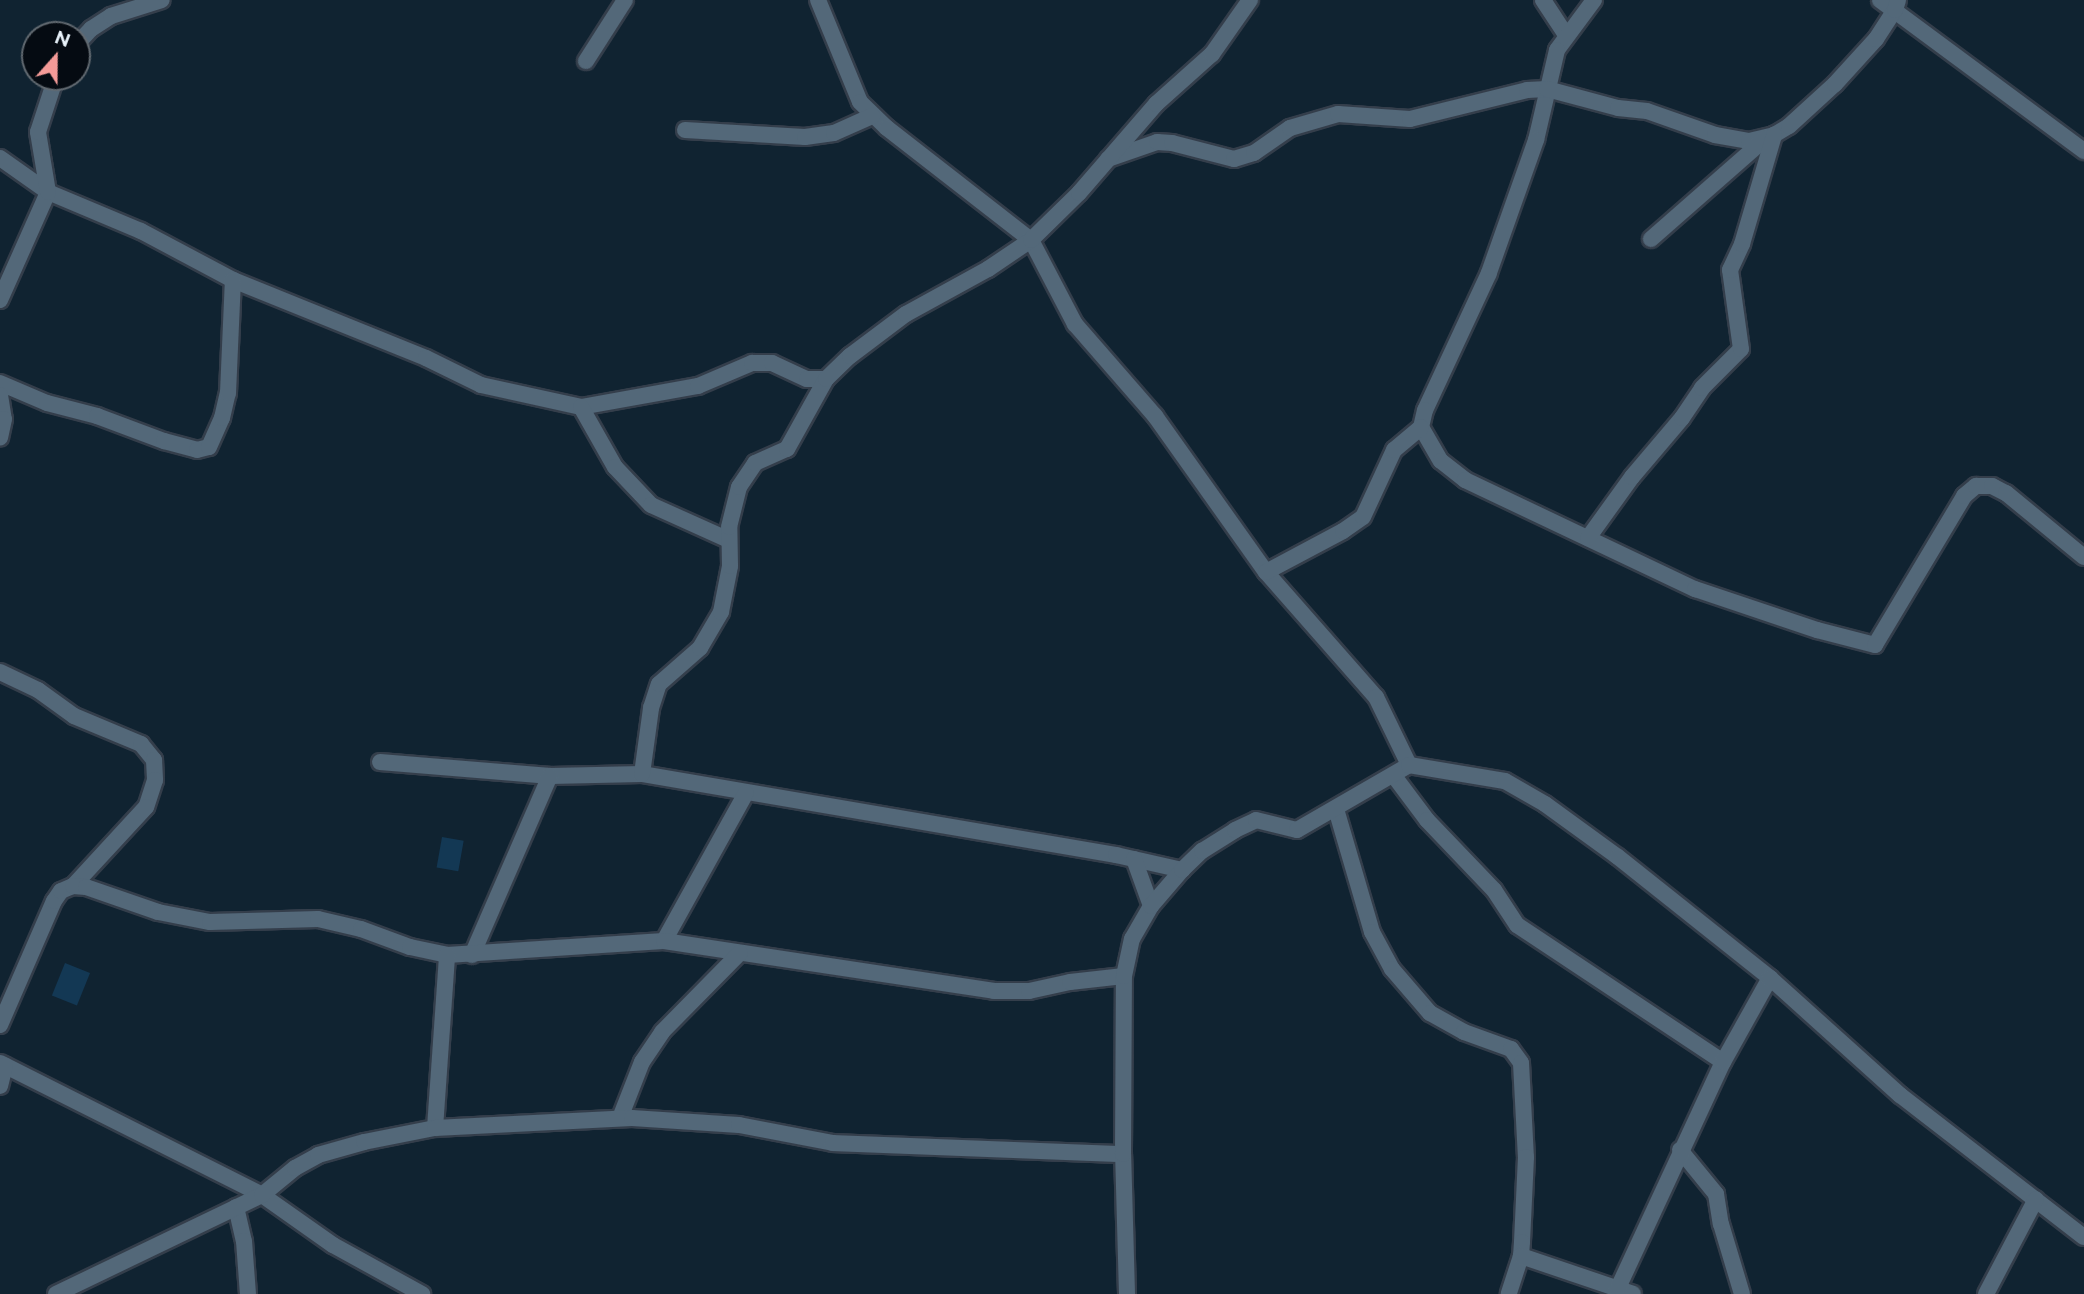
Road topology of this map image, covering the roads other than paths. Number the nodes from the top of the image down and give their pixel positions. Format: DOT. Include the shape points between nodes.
graph roads {
  1 [pos="162,0"];
  2 [pos="625,0"];
  3 [pos="818,0"];
  4 [pos="824,0"];
  5 [pos="1250,0"];
  6 [pos="1543,0"];
  7 [pos="1594,0"];
  8 [pos="1880,0"];
  9 [pos="1896,5"];
  10 [pos="91,28"];
  11 [pos="1566,35"];
  12 [pos="586,61"];
  13 [pos="1547,89"];
  14 [pos="51,91"];
  15 [pos="872,116"];
  16 [pos="685,130"];
  17 [pos="1771,136"];
  18 [pos="2084,151"];
  19 [pos="0,158"];
  20 [pos="1106,159"];
  21 [pos="48,192"];
  22 [pos="1651,239"];
  23 [pos="1031,240"];
  24 [pos="233,280"];
  25 [pos="0,300"];
  26 [pos="826,379"];
  27 [pos="0,383"];
  28 [pos="0,395"];
  29 [pos="581,407"];
  30 [pos="1421,427"];
  31 [pos="0,438"];
  32 [pos="1588,538"];
  33 [pos="729,540"];
  34 [pos="2084,557"];
  35 [pos="1266,572"];
  36 [pos="0,672"];
  37 [pos="380,762"];
  38 [pos="1409,765"];
  39 [pos="642,774"];
  40 [pos="550,776"];
  41 [pos="1394,776"];
  42 [pos="746,793"];
  43 [pos="1336,810"];
  44 [pos="1134,859"];
  45 [pos="1182,870"];
  46 [pos="73,886"];
  47 [pos="1151,906"];
  48 [pos="664,941"];
  49 [pos="740,953"];
  50 [pos="447,955"];
  51 [pos="472,955"];
  52 [pos="1124,976"];
  53 [pos="1770,978"];
  54 [pos="0,1026"];
  55 [pos="1723,1062"];
  56 [pos="3,1065"];
  57 [pos="0,1086"];
  58 [pos="620,1118"];
  59 [pos="436,1128"];
  60 [pos="1679,1150"];
  61 [pos="1123,1154"];
  62 [pos="262,1195"];
  63 [pos="2036,1199"];
  64 [pos="236,1207"];
  65 [pos="2084,1237"];
  66 [pos="1521,1256"];
  67 [pos="1626,1291"];
  68 [pos="56,1294"];
  69 [pos="248,1294"];
  70 [pos="422,1294"];
  71 [pos="1127,1294"];
  72 [pos="1509,1294"];
  73 [pos="1742,1294"];
  74 [pos="1986,1294"];
  1 -- 10 [label="street" via="111,16"];
  2 -- 12 [label="street"];
  3 -- 4 [label="street"];
  3 -- 15 [label="street" via="860,102"];
  5 -- 20 [label="street" via="1212,54 1156,104"];
  6 -- 11 [label="street"];
  7 -- 11 [label="street"];
  8 -- 9 [label="street"];
  9 -- 17 [label="street" via="1876,39 1835,84"];
  9 -- 18 [label="street"];
  11 -- 13 [label="street" via="1557,50"];
  13 -- 17 [label="street" via="1647,111 1732,138 1749,141"];
  13 -- 20 [label="street" via="1410,119 1338,114 1290,128 1254,153 1234,159 1157,142"];
  13 -- 30 [label="street" via="1536,140 1489,273"];
  14 -- 21 [label="street" via="38,132"];
  15 -- 16 [label="street" via="834,133 805,137"];
  15 -- 23 [label="street"];
  17 -- 22 [label="street"];
  17 -- 32 [label="street" via="1742,244 1730,270 1741,349 1702,388"];
  19 -- 21 [label="street"];
  20 -- 23 [label="street"];
  21 -- 24 [label="street" via="141,231"];
  21 -- 25 [label="street"];
  23 -- 26 [label="street" via="988,270 906,314"];
  23 -- 35 [label="street" via="1075,324 1155,416"];
  24 -- 27 [label="street" via="228,393 209,447 197,450 164,441"];
  24 -- 29 [label="street" via="481,385"];
  26 -- 29 [label="street" via="807,379 772,363 752,363 698,386"];
  26 -- 33 [label="street" via="787,449 755,463 739,487"];
  28 -- 31 [label="street" via="4,419"];
  29 -- 33 [label="street" via="614,467 651,505"];
  30 -- 32 [label="street" via="1441,461 1465,480"];
  30 -- 35 [label="street" via="1394,450 1363,517"];
  32 -- 34 [label="street" via="1695,589 1875,645 1964,496 1976,486 1992,486 2006,493"];
  33 -- 39 [label="street" via="730,566 721,612 700,648 659,684"];
  35 -- 38 [label="street" via="1376,697"];
  36 -- 46 [label="street" via="38,690 74,716 141,744 154,760 155,780 146,807"];
  37 -- 40 [label="street"];
  38 -- 41 [label="street"];
  38 -- 53 [label="street" via="1505,781 1545,804"];
  39 -- 40 [label="street"];
  39 -- 42 [label="street"];
  40 -- 51 [label="street"];
  41 -- 43 [label="street"];
  41 -- 55 [label="street" via="1436,831 1494,890 1517,925"];
  42 -- 44 [label="street"];
  42 -- 48 [label="street"];
  43 -- 45 [label="street" via="1297,830 1261,820 1250,822 1202,851"];
  43 -- 66 [label="street" via="1372,932 1392,969 1430,1013 1464,1032 1511,1049 1521,1063 1526,1157"];
  44 -- 45 [label="street"];
  44 -- 47 [label="street"];
  45 -- 47 [label="street"];
  46 -- 50 [label="street" via="158,912 210,922 318,919"];
  46 -- 54 [label="street" via="61,891 54,901"];
  47 -- 52 [label="street" via="1132,939"];
  48 -- 49 [label="street"];
  48 -- 51 [label="street"];
  49 -- 52 [label="street" via="994,990 1029,990"];
  49 -- 58 [label="street" via="662,1032 642,1062"];
  50 -- 51 [label="street"];
  50 -- 59 [label="street"];
  52 -- 61 [label="street"];
  53 -- 55 [label="street"];
  53 -- 63 [label="street" via="1900,1094"];
  55 -- 60 [label="street"];
  56 -- 57 [label="street"];
  56 -- 62 [label="street"];
  58 -- 59 [label="street"];
  58 -- 61 [label="street" via="739,1125 871,1146"];
  59 -- 62 [label="street" via="318,1155"];
  60 -- 67 [label="street"];
  60 -- 73 [label="street" via="1716,1194"];
  61 -- 71 [label="street"];
  62 -- 64 [label="street"];
  62 -- 70 [label="street" via="333,1245"];
  63 -- 65 [label="street"];
  63 -- 74 [label="street"];
  64 -- 68 [label="street"];
  64 -- 69 [label="street"];
  66 -- 67 [label="street"];
  66 -- 72 [label="street"];
}
